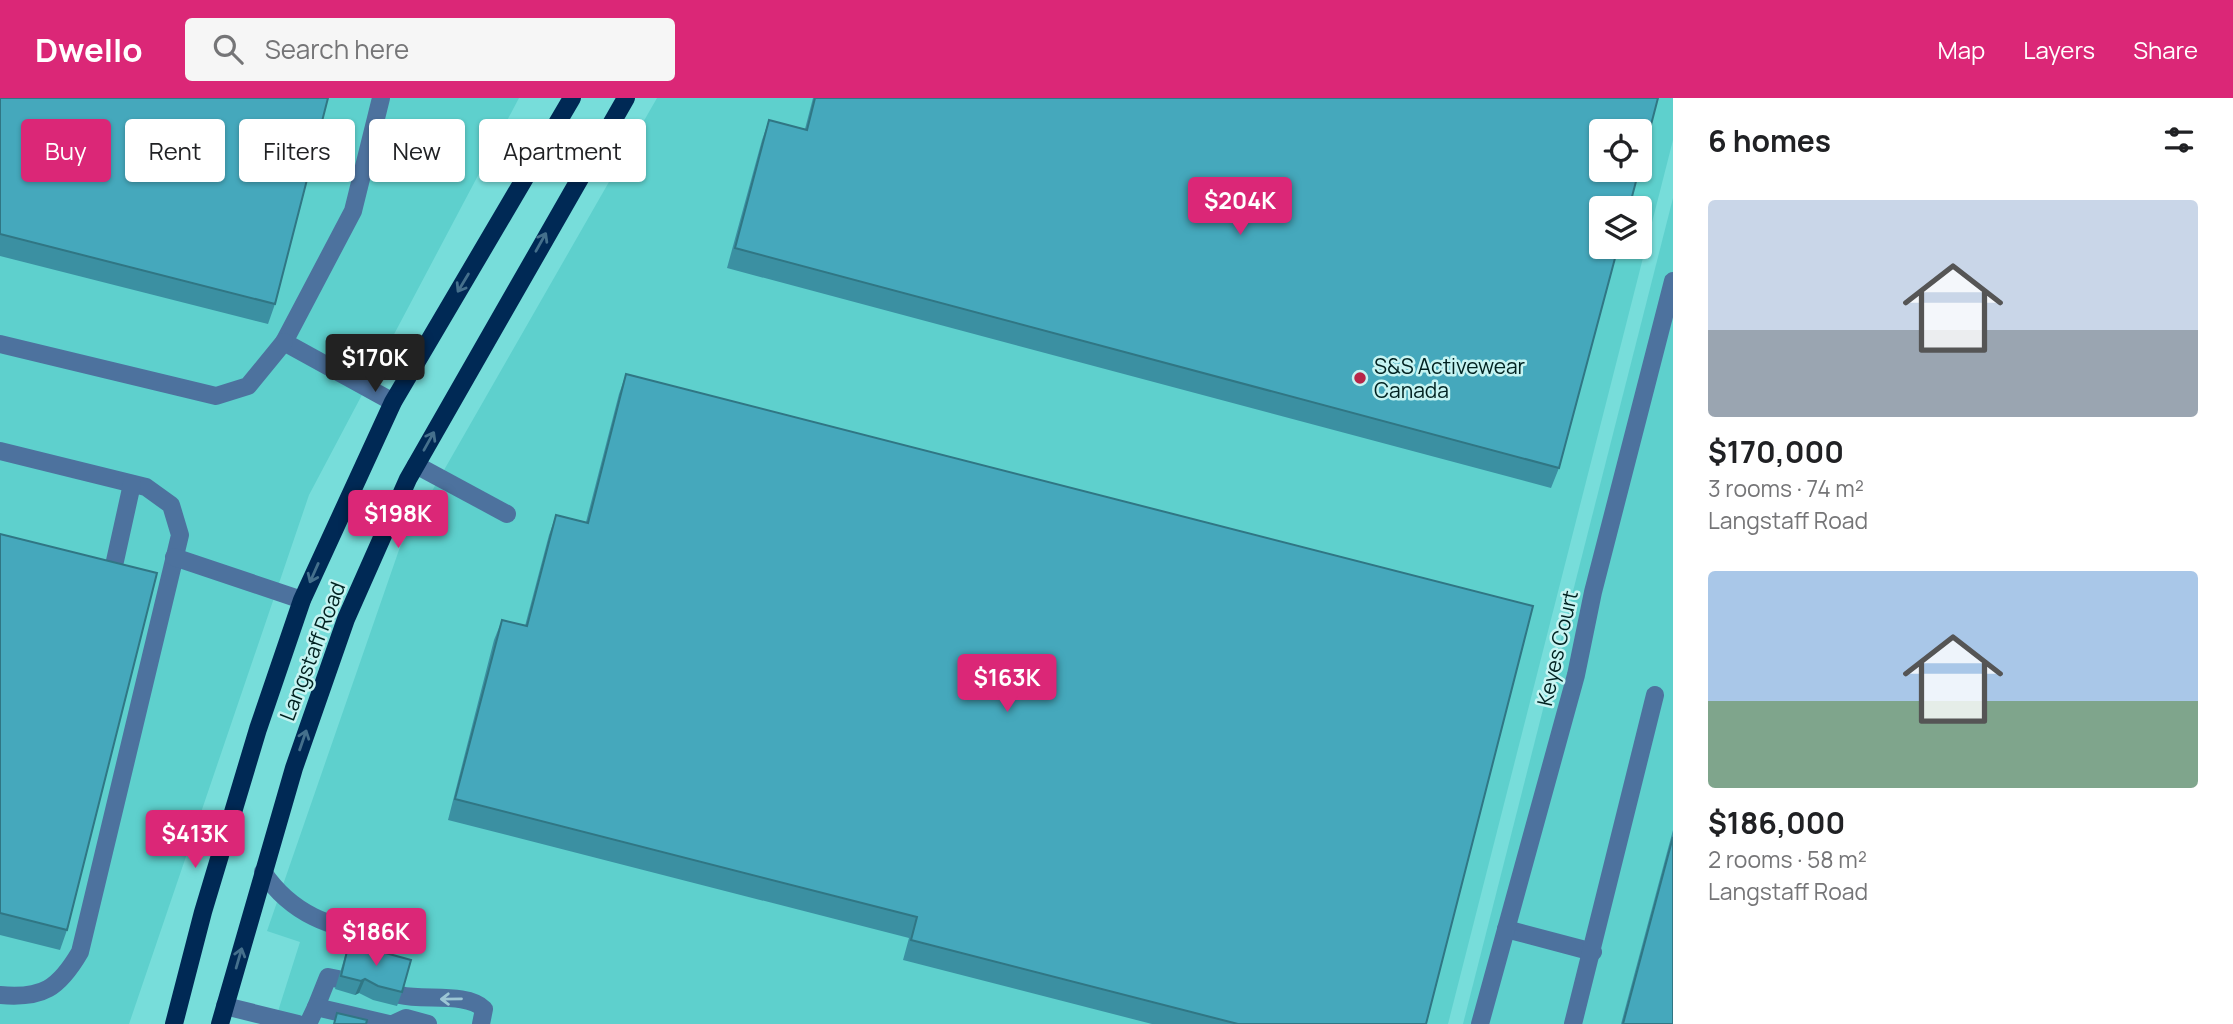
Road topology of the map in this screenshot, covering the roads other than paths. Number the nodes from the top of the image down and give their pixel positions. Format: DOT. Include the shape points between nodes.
graph roads {
  1 [pos="381,98"];
  2 [pos="572,98"];
  3 [pos="626,98"];
  4 [pos="1673,281"];
  5 [pos="284,342"];
  6 [pos="0,344"];
  7 [pos="393,402"];
  8 [pos="0,452"];
  9 [pos="416,465"];
  10 [pos="132,484"];
  11 [pos="507,514"];
  12 [pos="174,557"];
  13 [pos="115,561"];
  14 [pos="302,600"];
  15 [pos="1654,695"];
  16 [pos="264,872"];
  17 [pos="1506,929"];
  18 [pos="379,936"];
  19 [pos="1593,952"];
  20 [pos="338,979"];
  21 [pos="0,995"];
  22 [pos="400,995"];
  23 [pos="225,1006"];
  24 [pos="312,1016"];
  25 [pos="174,1024"];
  26 [pos="220,1024"];
  27 [pos="298,1024"];
  28 [pos="391,1024"];
  29 [pos="428,1024"];
  30 [pos="481,1024"];
  31 [pos="1480,1024"];
  32 [pos="1573,1024"];
  1 -- 5 [label="street" via="353,211"];
  2 -- 7 [label="main road, Langstaff Road, one-way"];
  9 -- 3 [label="main road, Langstaff Road, one-way"];
  4 -- 17 [label="street, Keyes Court" via="1576,674"];
  5 -- 6 [label="street" via="248,386 216,396"];
  5 -- 7 [label="street"];
  7 -- 14 [label="main road, Langstaff Road, one-way"];
  8 -- 10 [label="street"];
  9 -- 11 [label="street"];
  16 -- 9 [label="main road, Langstaff Road, one-way" via="294,768 346,619"];
  10 -- 12 [label="street" via="171,505 180,535"];
  10 -- 13 [label="street"];
  12 -- 14 [label="street"];
  12 -- 21 [label="street" via="80,953 64,978 40,994"];
  14 -- 25 [label="main road, Langstaff Road" via="258,729"];
  15 -- 19 [label="street"];
  16 -- 18 [label="street" via="286,901 313,917"];
  23 -- 16 [label="main road, Langstaff Road, one-way"];
  17 -- 19 [label="street"];
  17 -- 31 [label="street, Keyes Court"];
  19 -- 32 [label="street"];
  20 -- 24 [label="street" via="328,977"];
  30 -- 22 [label="street, one-way" via="484,1009 468,999 419,1000"];
  23 -- 26 [label="main road, Langstaff Road"];
  23 -- 27 [label="street"];
  24 -- 28 [label="street"];
  28 -- 29 [label="street" via="406,1018"];
}
